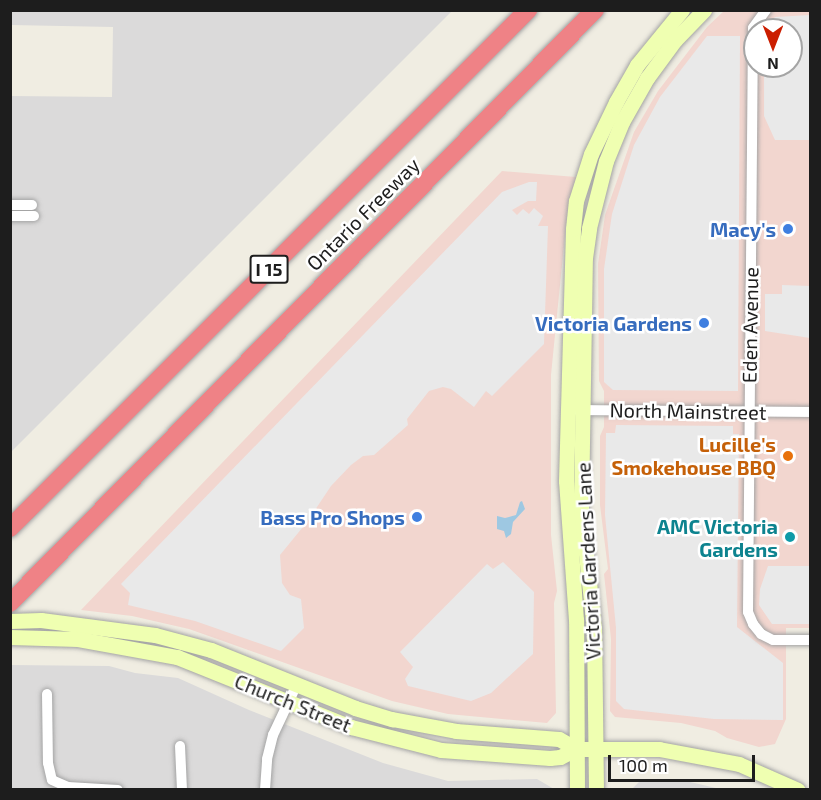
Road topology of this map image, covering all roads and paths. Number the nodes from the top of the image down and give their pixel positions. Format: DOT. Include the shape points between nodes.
graph roads {
  1 [pos="528,10"];
  2 [pos="595,10"];
  3 [pos="682,10"];
  4 [pos="704,10"];
  5 [pos="764,13"];
  6 [pos="616,102"];
  7 [pos="597,189"];
  8 [pos="10,205"];
  9 [pos="10,216"];
  10 [pos="566,410"];
  11 [pos="583,410"];
  12 [pos="749,411"];
  13 [pos="810,412"];
  14 [pos="10,528"];
  15 [pos="10,603"];
  16 [pos="10,621"];
  17 [pos="10,637"];
  18 [pos="810,640"];
  19 [pos="297,684"];
  20 [pos="47,694"];
  21 [pos="288,702"];
  22 [pos="180,746"];
  23 [pos="594,748"];
  24 [pos="576,750"];
  25 [pos="118,789"];
  26 [pos="182,789"];
  27 [pos="265,789"];
  28 [pos="577,789"];
  29 [pos="596,789"];
  30 [pos="798,789"];
  1 -- 14 [label="highway, Ontario Freeway / I 15"];
  2 -- 15 [label="highway, Ontario Freeway / I 15"];
  3 -- 6 [label="main road, Victoria Gardens Lane" via="637,65"];
  4 -- 7 [label="main road, Victoria Gardens Lane" via="647,78 622,122"];
  5 -- 12 [label="street, Eden Avenue" via="753,28"];
  6 -- 7 [label="main road" via="591,182"];
  6 -- 10 [label="main road, Victoria Gardens Lane" via="591,154 576,201"];
  7 -- 11 [label="main road, Victoria Gardens Lane" via="585,258"];
  8 -- 9 [label="street" via="33,210"];
  10 -- 11 [label="street, North Mainstreet"];
  10 -- 24 [label="main road, Victoria Gardens Lane" via="566,481 576,620"];
  11 -- 12 [label="street, North Mainstreet"];
  11 -- 23 [label="main road, Victoria Gardens Lane" via="581,507 594,629"];
  12 -- 13 [label="street, North Mainstreet"];
  12 -- 18 [label="street, Eden Avenue" via="748,612 761,634 773,640"];
  16 -- 19 [label="main road, Church Street" via="41,620 155,635 211,650"];
  17 -- 21 [label="main road, Church Street" via="78,639 177,657"];
  19 -- 21 [label="street"];
  19 -- 24 [label="main road, Church Street" via="355,708 402,721 456,731 559,739"];
  20 -- 25 [label="street" via="48,763 52,780 68,787"];
  21 -- 24 [label="main road, Church Street" via="351,728 441,750 550,758"];
  21 -- 27 [label="street" via="273,735"];
  22 -- 26 [label="street"];
  23 -- 24 [label="main road, Church Street"];
  23 -- 29 [label="main road, Victoria Gardens Lane"];
  23 -- 30 [label="main road, Church Street" via="659,749 706,756 761,772"];
  24 -- 28 [label="main road, Victoria Gardens Lane"];
}
